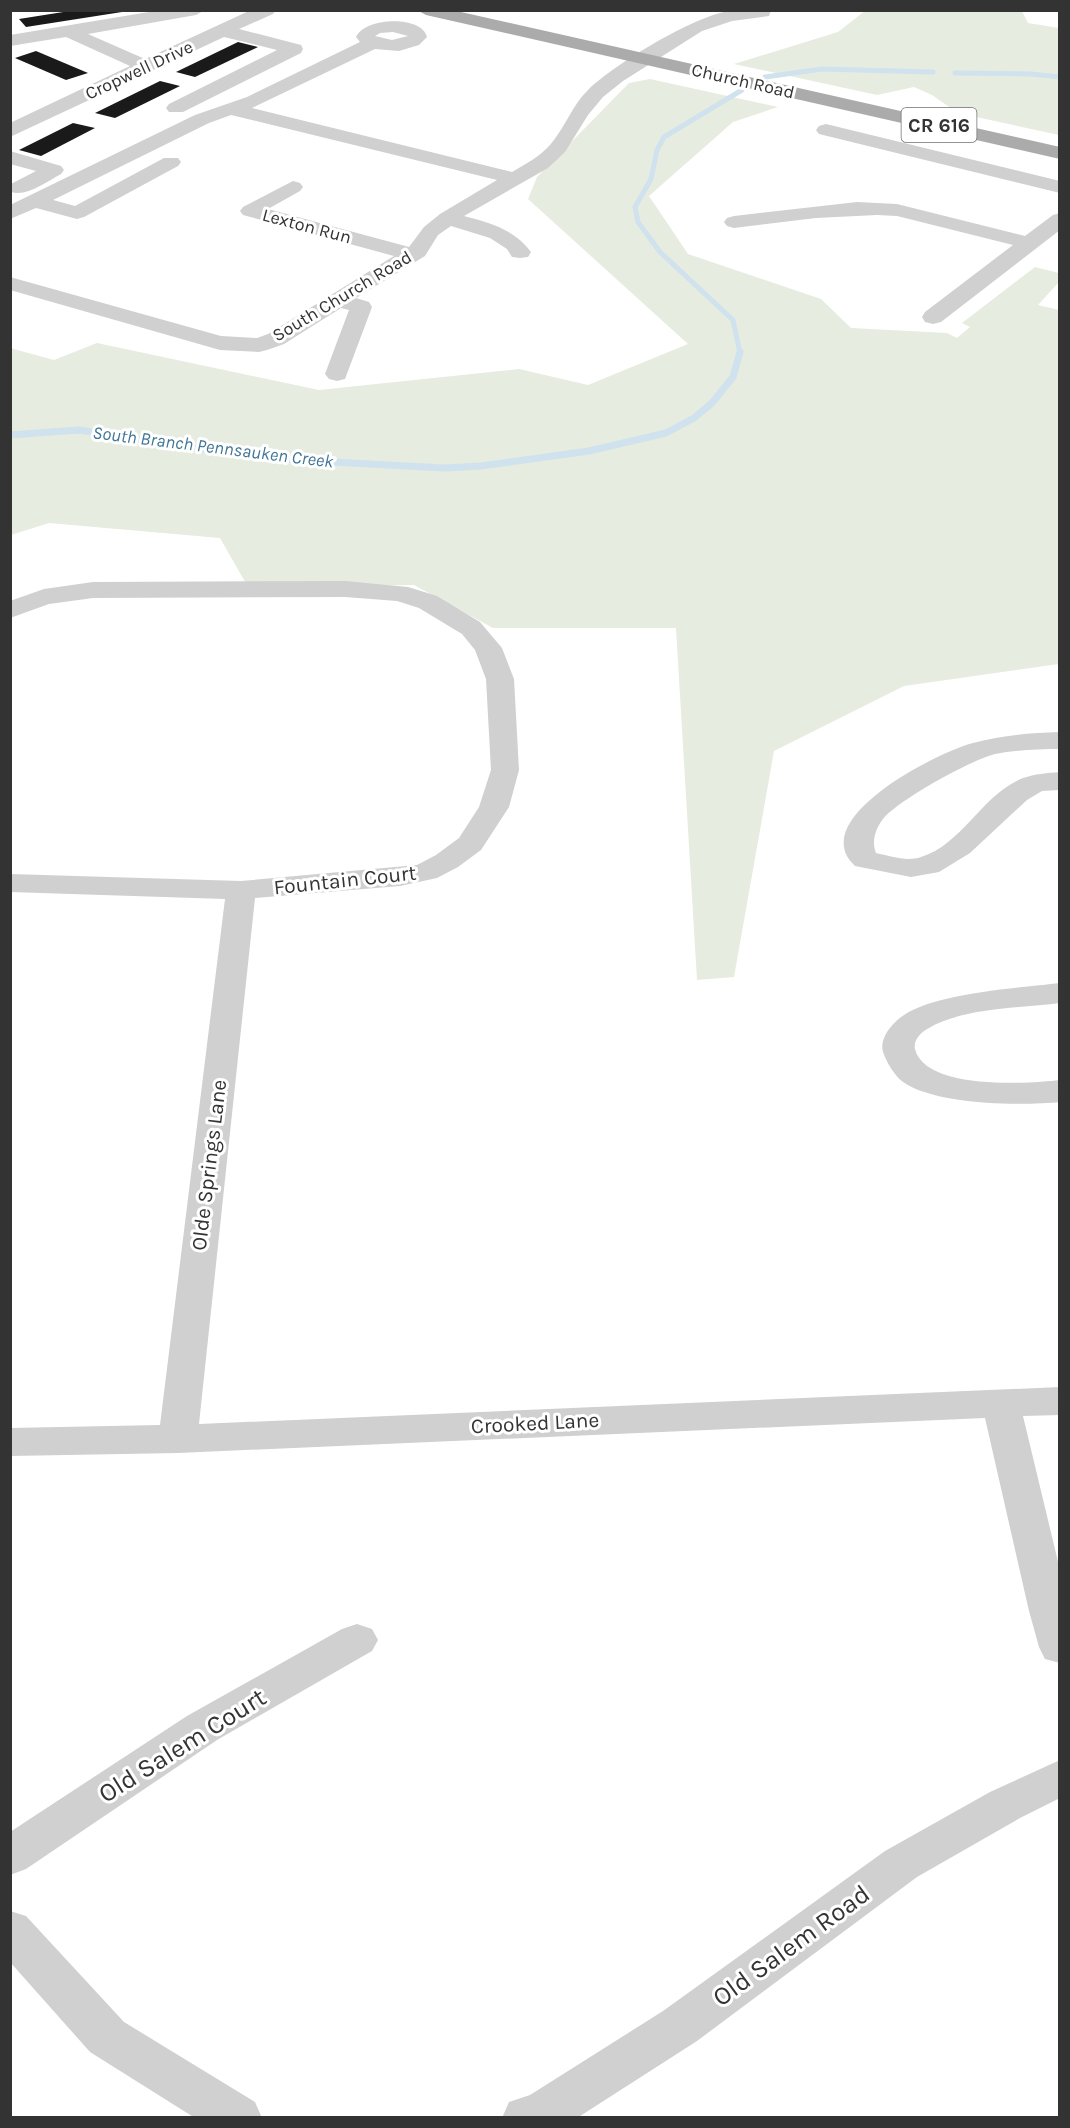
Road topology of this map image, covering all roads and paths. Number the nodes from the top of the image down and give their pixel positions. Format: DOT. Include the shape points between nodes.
graph roads {
  1 [pos="196,10"];
  2 [pos="267,10"];
  3 [pos="426,10"];
  4 [pos="763,12"];
  5 [pos="170,13"];
  6 [pos="67,31"];
  7 [pos="224,31"];
  8 [pos="10,41"];
  9 [pos="372,43"];
  10 [pos="647,59"];
  11 [pos="145,66"];
  12 [pos="231,109"];
  13 [pos="158,117"];
  14 [pos="826,130"];
  15 [pos="10,131"];
  16 [pos="1059,153"];
  17 [pos="10,157"];
  18 [pos="75,159"];
  19 [pos="171,162"];
  20 [pos="54,170"];
  21 [pos="513,178"];
  22 [pos="293,187"];
  23 [pos="1059,187"];
  24 [pos="10,191"];
  25 [pos="34,201"];
  26 [pos="10,213"];
  27 [pos="447,218"];
  28 [pos="1059,219"];
  29 [pos="734,222"];
  30 [pos="1029,243"];
  31 [pos="520,252"];
  32 [pos="412,254"];
  33 [pos="10,283"];
  34 [pos="338,300"];
  35 [pos="933,316"];
  36 [pos="337,374"];
  37 [pos="10,610"];
  38 [pos="1059,740"];
  39 [pos="1059,781"];
  40 [pos="10,883"];
  41 [pos="241,890"];
  42 [pos="1059,993"];
  43 [pos="1059,1091"];
  44 [pos="1059,1401"];
  45 [pos="1001,1404"];
  46 [pos="178,1439"];
  47 [pos="10,1442"];
  48 [pos="357,1640"];
  49 [pos="1059,1647"];
  50 [pos="1059,1778"];
  51 [pos="10,1856"];
  52 [pos="10,1930"];
  53 [pos="238,2118"];
  54 [pos="526,2118"];
  1 -- 5 [label="street"];
  2 -- 7 [label="street, Cropwell Drive"];
  3 -- 10 [label="main road, Church Road / CR 616"];
  4 -- 10 [label="street, South Church Road" via="704,24"];
  5 -- 6 [label="street"];
  6 -- 8 [label="street"];
  6 -- 11 [label="street"];
  7 -- 11 [label="street, Cropwell Drive"];
  7 -- 13 [label="street" via="294,49"];
  9 -- 12 [label="street"];
  10 -- 16 [label="main road, Church Road / CR 616"];
  10 -- 21 [label="street, South Church Road" via="596,93 558,147 541,164"];
  11 -- 15 [label="street, Cropwell Drive"];
  12 -- 21 [label="street"];
  12 -- 25 [label="street" via="202,119"];
  14 -- 23 [label="street"];
  17 -- 20 [label="street"];
  18 -- 20 [label="street"];
  19 -- 25 [label="street" via="77,213"];
  20 -- 24 [label="street"];
  21 -- 27 [label="street, South Church Road"];
  22 -- 32 [label="street, Lexton Run" via="250,211"];
  25 -- 26 [label="street"];
  27 -- 31 [label="street" via="501,235 516,243"];
  27 -- 32 [label="street, South Church Road"];
  28 -- 30 [label="street"];
  29 -- 30 [label="street" via="877,208"];
  30 -- 35 [label="street"];
  32 -- 34 [label="street, South Church Road"];
  33 -- 34 [label="street, South Church Road" via="242,346 276,339"];
  34 -- 36 [label="street" via="361,307"];
  37 -- 41 [label="street, Fountain Court" via="44,597 93,590 399,592 428,602 471,628 488,648 500,679 505,770 494,807 470,844 426,872"];
  38 -- 39 [label="street" via="998,745 934,771 877,808 863,826 857,844 860,855 866,860 913,868 929,864 947,856 1012,798 1033,785"];
  40 -- 41 [label="street, Fountain Court"];
  41 -- 46 [label="street, Olde Springs Lane"];
  42 -- 43 [label="street" via="1000,999 925,1015 906,1028 898,1046 902,1060 916,1075 939,1084 988,1092"];
  44 -- 45 [label="street, Crooked Lane"];
  45 -- 46 [label="street, Crooked Lane"];
  45 -- 49 [label="street"];
  46 -- 47 [label="street, Crooked Lane"];
  48 -- 51 [label="street, Old Salem Court" via="202,1728"];
  50 -- 54 [label="street, Old Salem Road" via="901,1864 680,2026 544,2112"];
  52 -- 53 [label="street" via="107,2037"];
}
